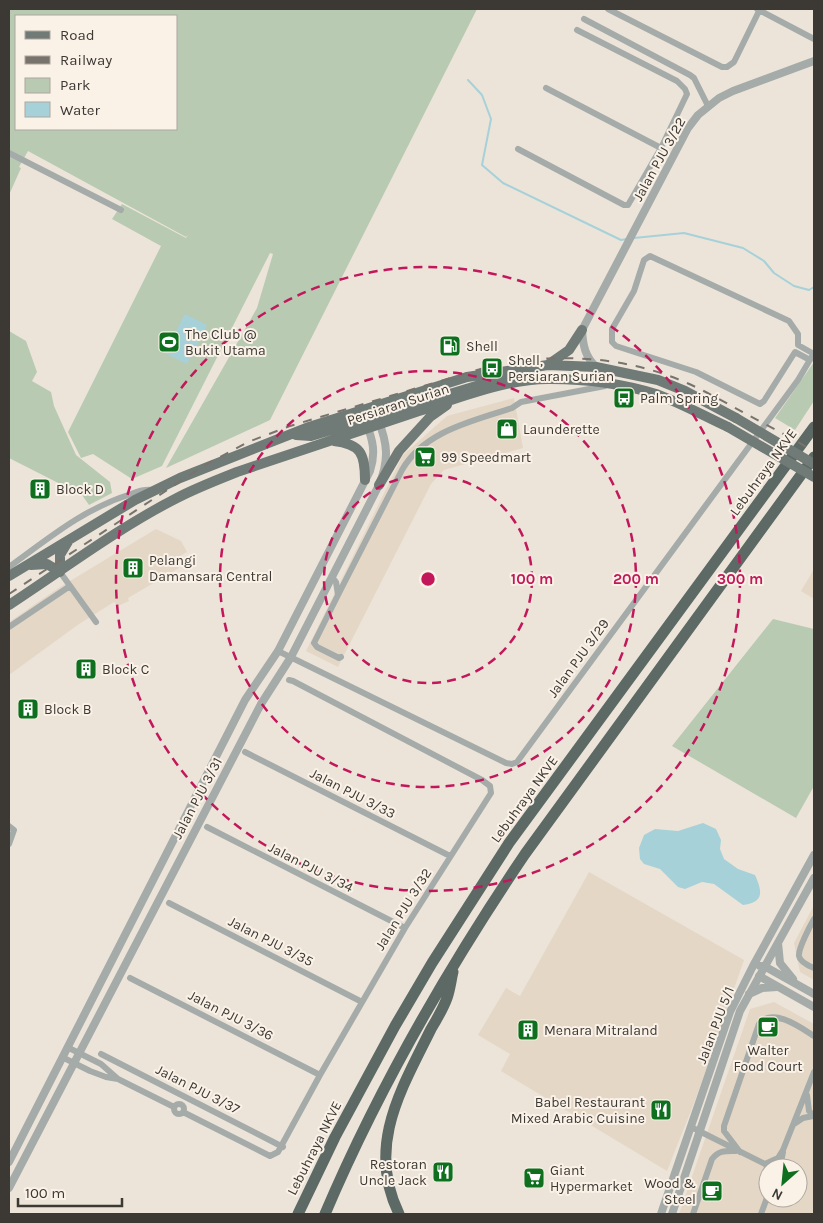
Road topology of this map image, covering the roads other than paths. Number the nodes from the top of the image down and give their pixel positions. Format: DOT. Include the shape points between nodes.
graph roads {
  1 [pos="608,9"];
  2 [pos="759,9"];
  3 [pos="584,19"];
  4 [pos="577,30"];
  5 [pos="814,39"];
  6 [pos="627,41"];
  7 [pos="640,48"];
  8 [pos="622,53"];
  9 [pos="634,59"];
  10 [pos="814,61"];
  11 [pos="805,65"];
  12 [pos="814,65"];
  13 [pos="546,88"];
  14 [pos="708,106"];
  15 [pos="661,148"];
  16 [pos="518,149"];
  17 [pos="9,153"];
  18 [pos="121,210"];
  19 [pos="582,330"];
  20 [pos="813,356"];
  21 [pos="548,365"];
  22 [pos="591,367"];
  23 [pos="611,385"];
  24 [pos="456,399"];
  25 [pos="378,420"];
  26 [pos="367,424"];
  27 [pos="814,427"];
  28 [pos="293,434"];
  29 [pos="329,441"];
  30 [pos="814,457"];
  31 [pos="814,464"];
  32 [pos="814,477"];
  33 [pos="365,480"];
  34 [pos="379,485"];
  35 [pos="153,490"];
  36 [pos="70,538"];
  37 [pos="9,567"];
  38 [pos="22,568"];
  39 [pos="60,572"];
  40 [pos="9,576"];
  41 [pos="332,577"];
  42 [pos="70,586"];
  43 [pos="338,595"];
  44 [pos="9,606"];
  45 [pos="96,622"];
  46 [pos="9,627"];
  47 [pos="278,651"];
  48 [pos="291,657"];
  49 [pos="341,657"];
  50 [pos="289,680"];
  51 [pos="245,752"];
  52 [pos="9,826"];
  53 [pos="207,828"];
  54 [pos="9,844"];
  55 [pos="814,855"];
  56 [pos="450,856"];
  57 [pos="814,878"];
  58 [pos="168,903"];
  59 [pos="814,919"];
  60 [pos="404,928"];
  61 [pos="778,941"];
  62 [pos="456,960"];
  63 [pos="753,966"];
  64 [pos="764,966"];
  65 [pos="814,968"];
  66 [pos="759,976"];
  67 [pos="130,978"];
  68 [pos="798,985"];
  69 [pos="779,988"];
  70 [pos="749,994"];
  71 [pos="814,994"];
  72 [pos="362,1002"];
  73 [pos="814,1007"];
  74 [pos="814,1036"];
  75 [pos="67,1047"];
  76 [pos="79,1052"];
  77 [pos="101,1054"];
  78 [pos="62,1057"];
  79 [pos="73,1063"];
  80 [pos="814,1072"];
  81 [pos="320,1075"];
  82 [pos="118,1079"];
  83 [pos="807,1089"];
  84 [pos="814,1116"];
  85 [pos="794,1125"];
  86 [pos="691,1128"];
  87 [pos="700,1132"];
  88 [pos="282,1147"];
  89 [pos="783,1150"];
  90 [pos="740,1152"];
  91 [pos="778,1158"];
  92 [pos="782,1158"];
  93 [pos="758,1161"];
  94 [pos="9,1162"];
  95 [pos="9,1188"];
  96 [pos="298,1214"];
  97 [pos="325,1214"];
  98 [pos="399,1214"];
  99 [pos="662,1214"];
  100 [pos="672,1214"];
  101 [pos="692,1214"];
  1 -- 2 [label="street" via="722,67 734,62"];
  2 -- 5 [label="street"];
  3 -- 6 [label="street"];
  4 -- 8 [label="street"];
  6 -- 7 [label="street"];
  6 -- 8 [label="street"];
  7 -- 9 [label="street"];
  7 -- 14 [label="street" via="694,78"];
  8 -- 9 [label="street"];
  9 -- 15 [label="street" via="677,81 687,94"];
  10 -- 11 [label="street, Jalan PJU 3/22"];
  11 -- 12 [label="street"];
  11 -- 14 [label="street, Jalan PJU 3/22" via="733,91"];
  13 -- 15 [label="street"];
  14 -- 19 [label="street, Jalan PJU 3/22" via="688,128"];
  15 -- 16 [label="street" via="628,205"];
  17 -- 18 [label="street"];
  19 -- 21 [label="main road" via="570,350"];
  19 -- 22 [label="street" via="584,350"];
  20 -- 20 [label="street" via="795,352 760,404 696,372 616,346 612,342 612,329 634,291 644,260 650,256 788,321 798,334 798,345"];
  20 -- 48 [label="street, Jalan PJU 3/29" via="517,762 506,763"];
  21 -- 22 [label="main road, Persiaran Surian"];
  21 -- 28 [label="main road, Persiaran Surian" via="467,378"];
  22 -- 25 [label="main road" via="496,380"];
  22 -- 31 [label="main road, Persiaran Surian, bridge" via="658,380 685,391"];
  23 -- 24 [label="main road, Persiaran Surian" via="560,379 530,380"];
  23 -- 32 [label="main road, Persiaran Surian, bridge" via="656,395 686,406"];
  23 -- 43 [label="street" via="520,402 512,408 450,428 412,455"];
  24 -- 25 [label="main road, Persiaran Surian"];
  24 -- 34 [label="main road" via="430,417 412,436"];
  25 -- 26 [label="main road"];
  25 -- 34 [label="street, Jalan PJU 3/31" via="386,452 386,465"];
  26 -- 28 [label="main road" via="311,436"];
  26 -- 29 [label="main road, Persiaran Surian"];
  26 -- 33 [label="street, Jalan PJU 3/31" via="374,452"];
  27 -- 96 [label="highway, Lebuhraya NKVE" via="509,843 395,1026"];
  28 -- 35 [label="main road, Persiaran Surian"];
  29 -- 33 [label="main road" via="348,443 357,448 365,463"];
  29 -- 39 [label="main road, Persiaran Surian" via="237,472 177,498"];
  30 -- 62 [label="highway" via="525,854"];
  33 -- 47 [label="street, Jalan PJU 3/31"];
  34 -- 41 [label="street, Jalan PJU 3/31"];
  35 -- 36 [label="main road, Persiaran Surian"];
  35 -- 37 [label="street" via="145,489 119,497 89,510"];
  36 -- 38 [label="main road, Persiaran Surian"];
  36 -- 39 [label="main road" via="60,555"];
  38 -- 39 [label="main road" via="44,563"];
  38 -- 40 [label="main road, Persiaran Surian"];
  39 -- 42 [label="street"];
  39 -- 44 [label="main road, Persiaran Surian"];
  41 -- 43 [label="street"];
  41 -- 48 [label="street, Jalan PJU 3/31"];
  42 -- 45 [label="street"];
  42 -- 46 [label="street"];
  43 -- 49 [label="street" via="314,643"];
  47 -- 48 [label="street, Jalan PJU 3/29"];
  47 -- 75 [label="street, Jalan PJU 3/31" via="245,700"];
  48 -- 76 [label="street, Jalan PJU 3/31" via="261,704"];
  50 -- 56 [label="street, Jalan PJU 3/32" via="490,786 491,793"];
  51 -- 56 [label="street, Jalan PJU 3/33"];
  52 -- 54 [label="street" via="14,830"];
  53 -- 60 [label="street, Jalan PJU 3/34"];
  55 -- 63 [label="street, Jalan PJU 5/1"];
  56 -- 60 [label="street, Jalan PJU 3/32"];
  57 -- 61 [label="street, Jalan PJU 5/1"];
  58 -- 72 [label="street, Jalan PJU 3/35"];
  59 -- 65 [label="street" via="799,956"];
  60 -- 72 [label="street, Jalan PJU 3/32"];
  61 -- 64 [label="street, Jalan PJU 5/1"];
  61 -- 68 [label="street" via="780,962"];
  62 -- 97 [label="highway" via="411,1036"];
  62 -- 98 [label="highway" via="447,998 389,1122 386,1171"];
  63 -- 64 [label="street"];
  63 -- 66 [label="street"];
  63 -- 86 [label="street, Jalan PJU 5/1" via="730,1012"];
  64 -- 66 [label="street, Jalan PJU 5/1"];
  64 -- 68 [label="street"];
  66 -- 69 [label="street"];
  66 -- 70 [label="street, Jalan PJU 5/1"];
  67 -- 81 [label="street, Jalan PJU 3/36"];
  68 -- 71 [label="street"];
  69 -- 70 [label="street" via="762,988"];
  69 -- 73 [label="street"];
  70 -- 87 [label="street, Jalan PJU 5/1" via="740,1011"];
  72 -- 81 [label="street, Jalan PJU 3/32"];
  74 -- 90 [label="street" via="780,1017 763,1019 759,1024 726,1117 724,1131"];
  75 -- 76 [label="street"];
  75 -- 78 [label="street, Jalan PJU 3/31"];
  76 -- 79 [label="street, Jalan PJU 3/31"];
  76 -- 82 [label="street" via="101,1064"];
  77 -- 88 [label="street, Jalan PJU 3/37"];
  78 -- 79 [label="street"];
  78 -- 94 [label="street, Jalan PJU 3/31"];
  79 -- 82 [label="street"];
  79 -- 95 [label="street, Jalan PJU 3/31"];
  80 -- 83 [label="street"];
  81 -- 88 [label="street, Jalan PJU 3/32"];
  82 -- 88 [label="street" via="174,1107 175,1114 183,1112 266,1154 274,1154"];
  83 -- 84 [label="street" via="806,1104"];
  83 -- 85 [label="street"];
  84 -- 85 [label="street" via="803,1118"];
  85 -- 89 [label="street"];
  86 -- 87 [label="street"];
  86 -- 99 [label="street, Jalan PJU 5/1"];
  87 -- 90 [label="street"];
  87 -- 100 [label="street, Jalan PJU 5/1"];
  89 -- 91 [label="street"];
  89 -- 92 [label="street"];
  90 -- 93 [label="street"];
  90 -- 101 [label="street" via="725,1151 712,1159"];
}
